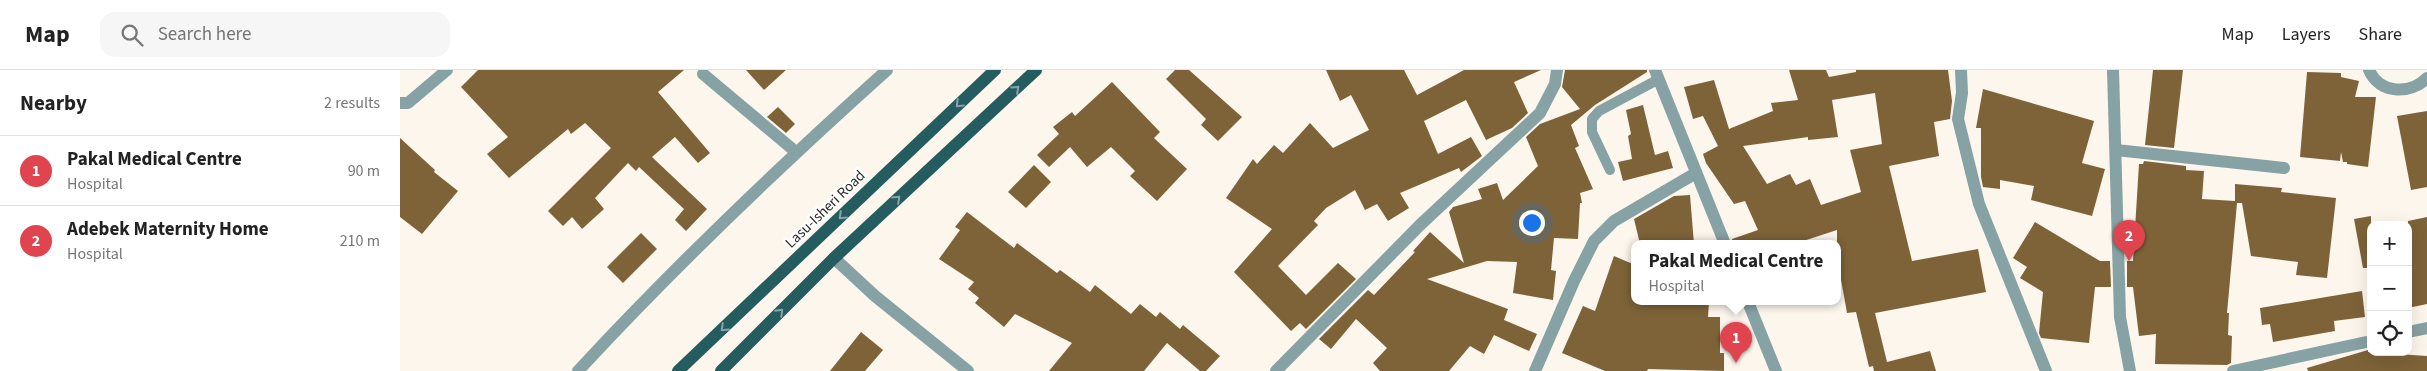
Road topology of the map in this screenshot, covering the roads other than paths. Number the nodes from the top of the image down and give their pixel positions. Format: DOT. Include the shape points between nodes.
graph roads {
  1 [pos="446,70"];
  2 [pos="887,70"];
  3 [pos="995,70"];
  4 [pos="1036,70"];
  5 [pos="1557,70"];
  6 [pos="1961,70"];
  7 [pos="2113,70"];
  8 [pos="2369,70"];
  9 [pos="704,74"];
  10 [pos="1657,74"];
  11 [pos="2427,78"];
  12 [pos="400,103"];
  13 [pos="2116,150"];
  14 [pos="796,152"];
  15 [pos="2284,168"];
  16 [pos="1610,170"];
  17 [pos="1696,173"];
  18 [pos="1722,240"];
  19 [pos="834,258"];
  20 [pos="1749,305"];
  21 [pos="2427,328"];
  22 [pos="2412,331"];
  23 [pos="2367,341"];
  24 [pos="578,371"];
  25 [pos="678,371"];
  26 [pos="721,371"];
  27 [pos="968,371"];
  28 [pos="1276,371"];
  29 [pos="1535,371"];
  30 [pos="1776,371"];
  31 [pos="2046,371"];
  32 [pos="2130,371"];
  33 [pos="2233,371"];
  1 -- 12 [label="street" via="408,103"];
  2 -- 14 [label="street"];
  3 -- 25 [label="main road, Lasu-Isheri Road, one-way"];
  19 -- 4 [label="main road, one-way"];
  5 -- 28 [label="street" via="1540,113 1420,225"];
  6 -- 31 [label="street" via="1958,119 1979,204"];
  7 -- 13 [label="street"];
  8 -- 11 [label="street" via="2387,88 2403,91"];
  9 -- 14 [label="street"];
  10 -- 16 [label="lane" via="1599,111 1592,119 1592,132"];
  10 -- 17 [label="street"];
  13 -- 15 [label="street"];
  13 -- 32 [label="street" via="2120,317"];
  14 -- 24 [label="street"];
  17 -- 18 [label="street"];
  17 -- 29 [label="street" via="1614,221 1594,241"];
  26 -- 19 [label="main road, one-way"];
  19 -- 27 [label="street" via="875,296"];
  20 -- 30 [label="street"];
  21 -- 22 [label="street"];
  23 -- 33 [label="street"];
}
